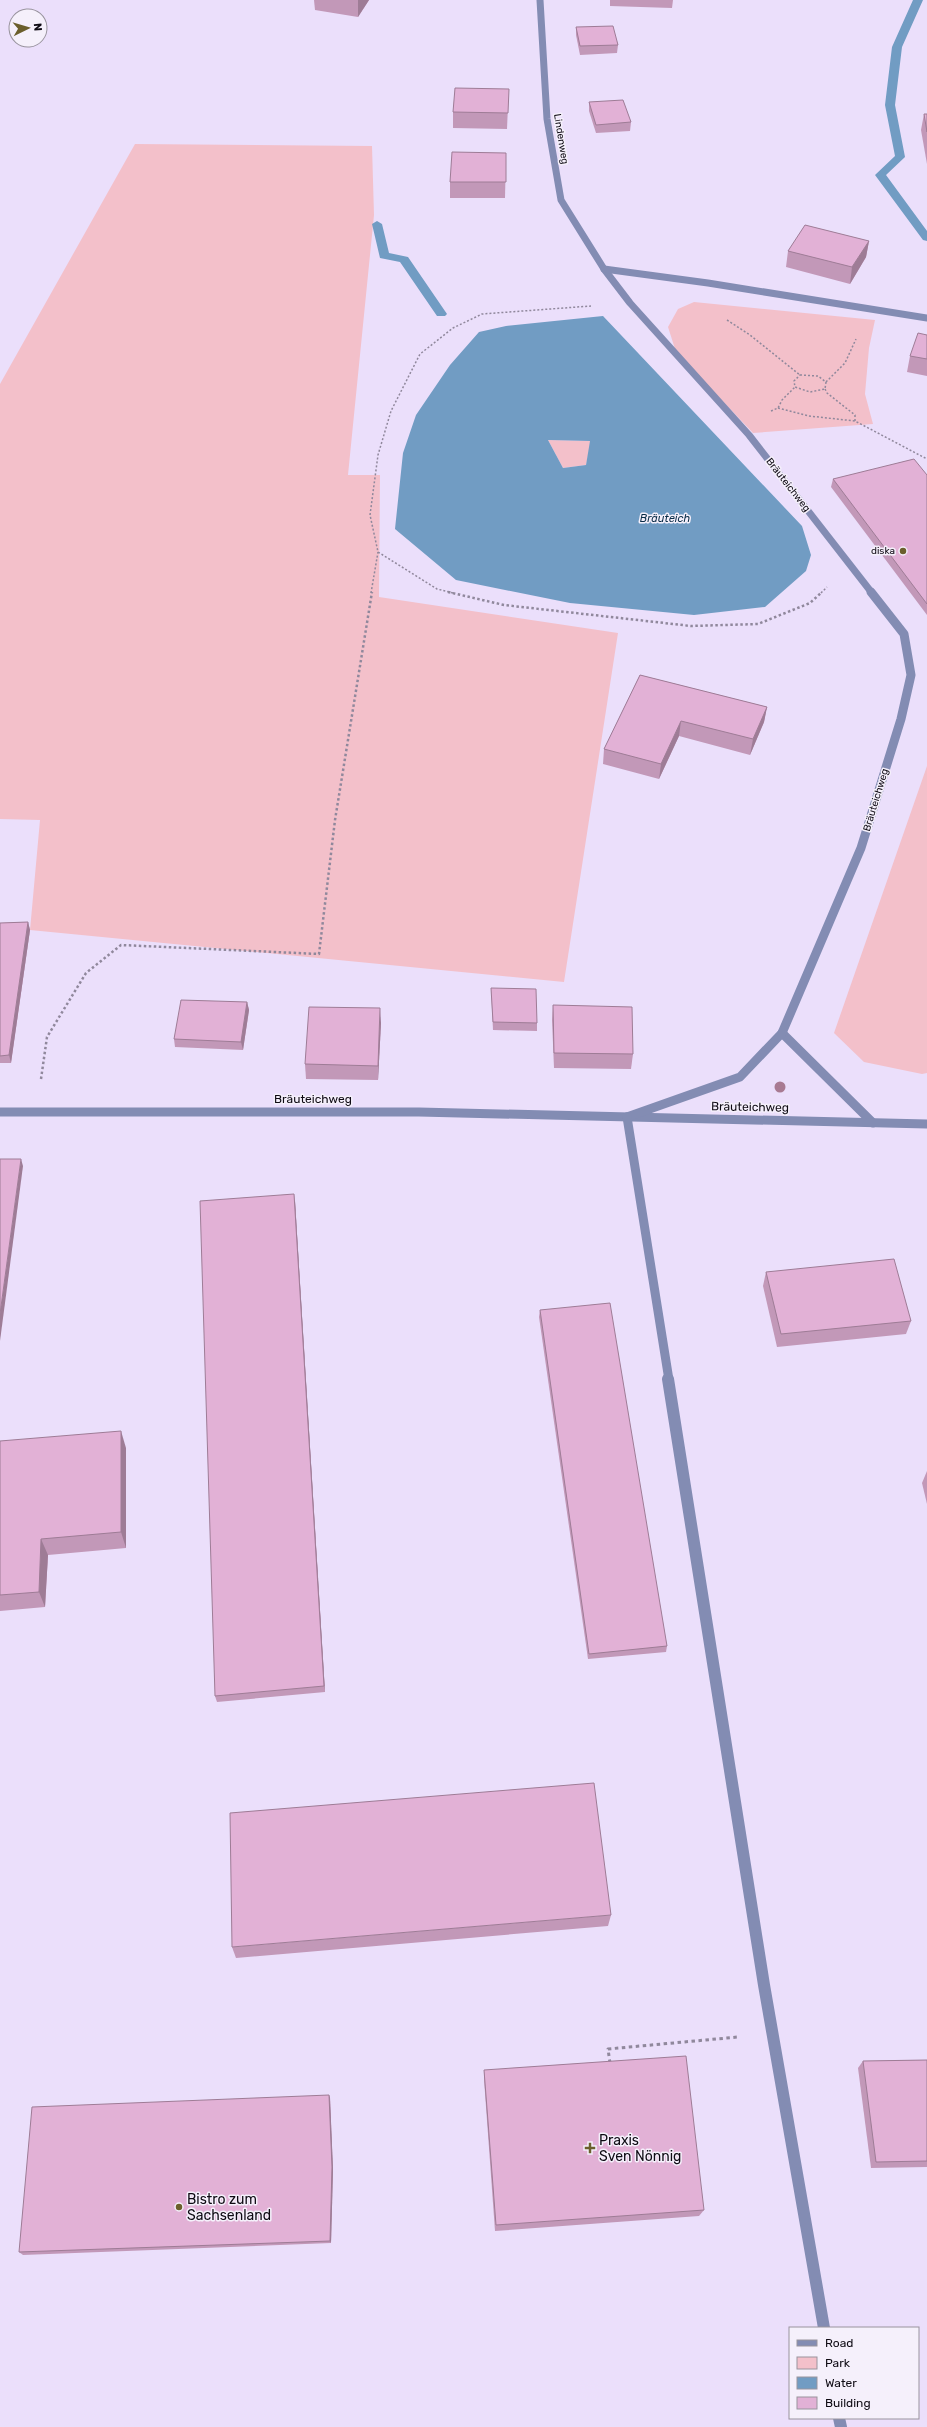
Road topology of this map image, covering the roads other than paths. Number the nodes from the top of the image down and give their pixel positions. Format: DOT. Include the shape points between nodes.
graph roads {
  1 [pos="540,0"];
  2 [pos="604,269"];
  3 [pos="927,318"];
  4 [pos="782,1033"];
  5 [pos="0,1112"];
  6 [pos="627,1117"];
  7 [pos="873,1123"];
  8 [pos="927,1124"];
  9 [pos="824,2327"];
  1 -- 2 [label="street, Lindenweg" via="547,118 561,200"];
  2 -- 3 [label="street"];
  2 -- 4 [label="street, Bräuteichweg" via="630,303 749,435 904,634 911,675 901,719 861,848"];
  4 -- 6 [label="street, Bräuteichweg" via="740,1077"];
  4 -- 7 [label="street"];
  5 -- 6 [label="street, Bräuteichweg" via="419,1112"];
  6 -- 7 [label="street, Bräuteichweg"];
  6 -- 9 [label="street" via="772,2034"];
  7 -- 8 [label="street, Bräuteichweg"];
}
